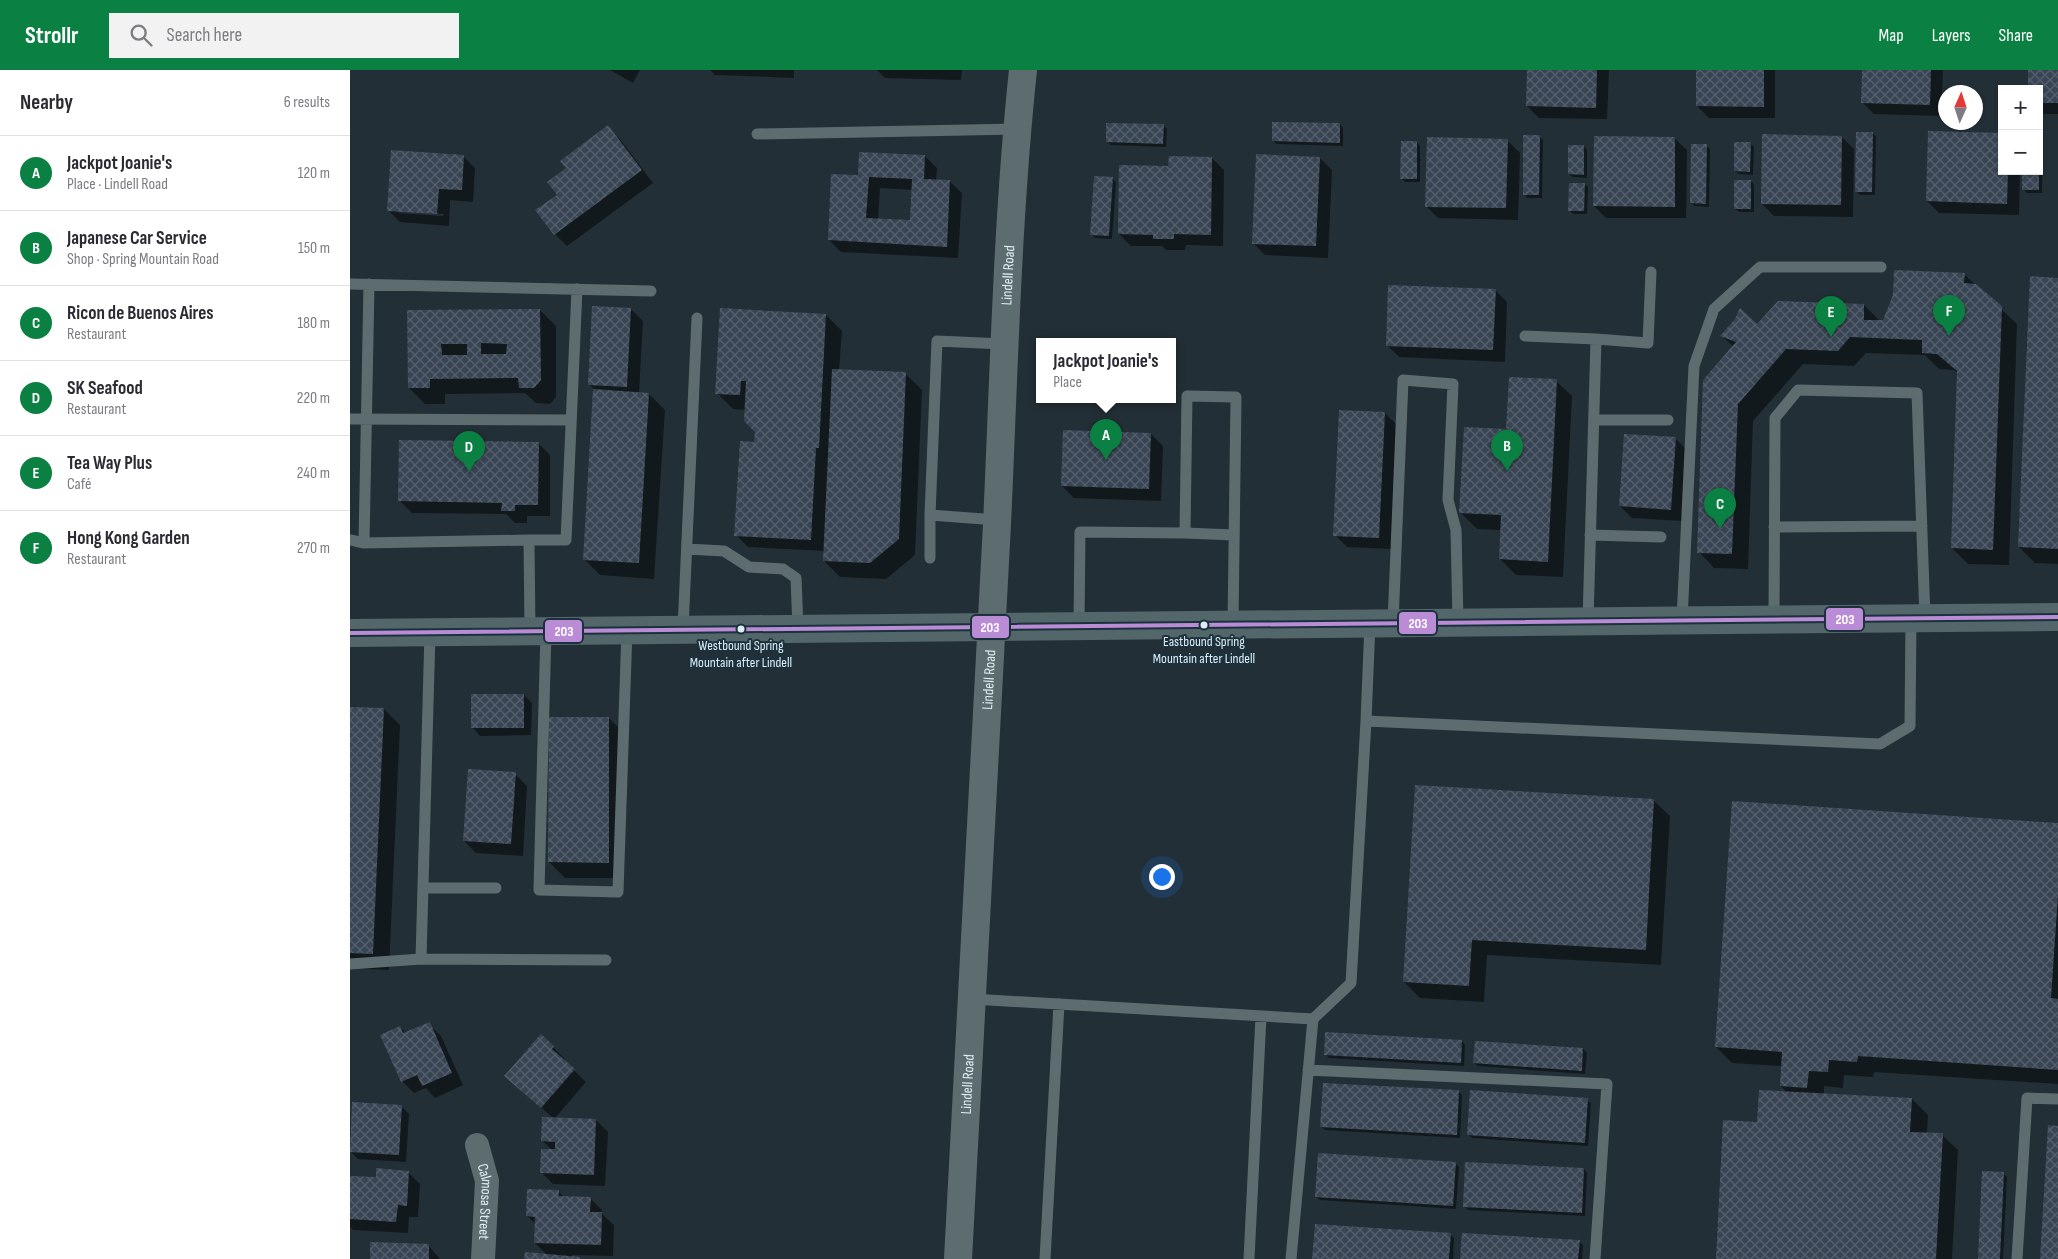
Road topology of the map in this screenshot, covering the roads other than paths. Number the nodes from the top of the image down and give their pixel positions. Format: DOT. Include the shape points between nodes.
graph roads {
  1 [pos="1024,70"];
  2 [pos="1017,129"];
  3 [pos="757,134"];
  4 [pos="1881,267"];
  5 [pos="1651,272"];
  6 [pos="350,284"];
  7 [pos="369,284"];
  8 [pos="577,289"];
  9 [pos="651,291"];
  10 [pos="697,318"];
  11 [pos="1525,336"];
  12 [pos="1596,339"];
  13 [pos="1003,344"];
  14 [pos="350,419"];
  15 [pos="366,419"];
  16 [pos="571,420"];
  17 [pos="1594,420"];
  18 [pos="1668,420"];
  19 [pos="930,515"];
  20 [pos="997,520"];
  21 [pos="1922,526"];
  22 [pos="1774,527"];
  23 [pos="1185,533"];
  24 [pos="1590,535"];
  25 [pos="1234,536"];
  26 [pos="1661,537"];
  27 [pos="350,540"];
  28 [pos="529,540"];
  29 [pos="364,544"];
  30 [pos="687,549"];
  31 [pos="930,558"];
  32 [pos="2058,617"];
  33 [pos="1918,618"];
  34 [pos="1774,619"];
  35 [pos="1682,620"];
  36 [pos="1588,621"];
  37 [pos="1458,622"];
  38 [pos="1382,623"];
  39 [pos="1232,624"];
  40 [pos="1079,625"];
  41 [pos="991,626"];
  42 [pos="798,628"];
  43 [pos="683,629"];
  44 [pos="627,630"];
  45 [pos="538,631"];
  46 [pos="430,632"];
  47 [pos="350,633"];
  48 [pos="1366,721"];
  49 [pos="423,888"];
  50 [pos="496,888"];
  51 [pos="421,959"];
  52 [pos="606,960"];
  53 [pos="350,964"];
  54 [pos="972,999"];
  55 [pos="1059,1004"];
  56 [pos="1261,1016"];
  57 [pos="1313,1019"];
  58 [pos="1308,1070"];
  59 [pos="2058,1099"];
  60 [pos="477,1145"];
  61 [pos="483,1259"];
  62 [pos="958,1259"];
  63 [pos="1046,1259"];
  64 [pos="1250,1259"];
  65 [pos="1291,1259"];
  66 [pos="1596,1259"];
  67 [pos="2017,1259"];
  1 -- 2 [label="street, Lindell Road"];
  2 -- 3 [label="lane"];
  2 -- 13 [label="street, Lindell Road"];
  4 -- 35 [label="lane" via="1760,267 1714,309 1694,366"];
  5 -- 12 [label="lane" via="1648,343"];
  6 -- 7 [label="lane"];
  7 -- 8 [label="lane"];
  7 -- 15 [label="lane"];
  8 -- 9 [label="lane"];
  8 -- 16 [label="lane"];
  10 -- 30 [label="lane"];
  11 -- 12 [label="lane"];
  12 -- 17 [label="lane"];
  13 -- 19 [label="lane" via="937,340"];
  13 -- 20 [label="street, Lindell Road"];
  14 -- 15 [label="lane"];
  15 -- 16 [label="lane"];
  15 -- 29 [label="lane"];
  16 -- 28 [label="lane" via="566,540"];
  17 -- 18 [label="lane"];
  17 -- 24 [label="lane"];
  19 -- 20 [label="lane"];
  19 -- 31 [label="lane"];
  20 -- 41 [label="street, Lindell Road"];
  21 -- 22 [label="lane"];
  21 -- 22 [label="lane" via="1917,393 1798,390 1775,418"];
  21 -- 33 [label="lane"];
  22 -- 34 [label="lane"];
  23 -- 25 [label="lane"];
  23 -- 25 [label="lane" via="1187,396 1236,397"];
  23 -- 40 [label="lane" via="1080,532"];
  24 -- 26 [label="lane"];
  24 -- 36 [label="lane"];
  25 -- 39 [label="lane"];
  27 -- 29 [label="lane"];
  28 -- 29 [label="lane"];
  28 -- 45 [label="lane"];
  30 -- 42 [label="lane" via="724,551 749,567 784,569 792,573 796,578"];
  30 -- 43 [label="lane"];
  32 -- 33 [label="main road"];
  33 -- 34 [label="main road"];
  33 -- 48 [label="lane" via="1910,726 1880,744"];
  34 -- 35 [label="main road"];
  35 -- 36 [label="main road"];
  36 -- 37 [label="main road"];
  37 -- 38 [label="main road"];
  37 -- 38 [label="lane" via="1456,530 1448,500 1453,384 1403,380"];
  38 -- 39 [label="main road"];
  38 -- 48 [label="lane"];
  39 -- 40 [label="main road"];
  40 -- 41 [label="main road"];
  41 -- 42 [label="main road"];
  41 -- 54 [label="street, Lindell Road"];
  42 -- 43 [label="main road"];
  43 -- 44 [label="main road"];
  44 -- 45 [label="main road"];
  44 -- 45 [label="lane" via="618,892 539,890"];
  45 -- 46 [label="main road"];
  46 -- 47 [label="main road"];
  46 -- 49 [label="lane"];
  48 -- 57 [label="lane" via="1351,983"];
  49 -- 50 [label="lane"];
  49 -- 51 [label="lane"];
  51 -- 52 [label="lane"];
  51 -- 53 [label="lane"];
  54 -- 55 [label="lane"];
  54 -- 62 [label="street, Lindell Road"];
  55 -- 56 [label="lane"];
  55 -- 63 [label="lane"];
  56 -- 57 [label="lane"];
  56 -- 64 [label="lane"];
  57 -- 58 [label="lane"];
  58 -- 65 [label="lane"];
  58 -- 66 [label="lane" via="1607,1084"];
  59 -- 67 [label="lane" via="2027,1098"];
  60 -- 61 [label="street, Calmosa Street" via="487,1181"];
}
